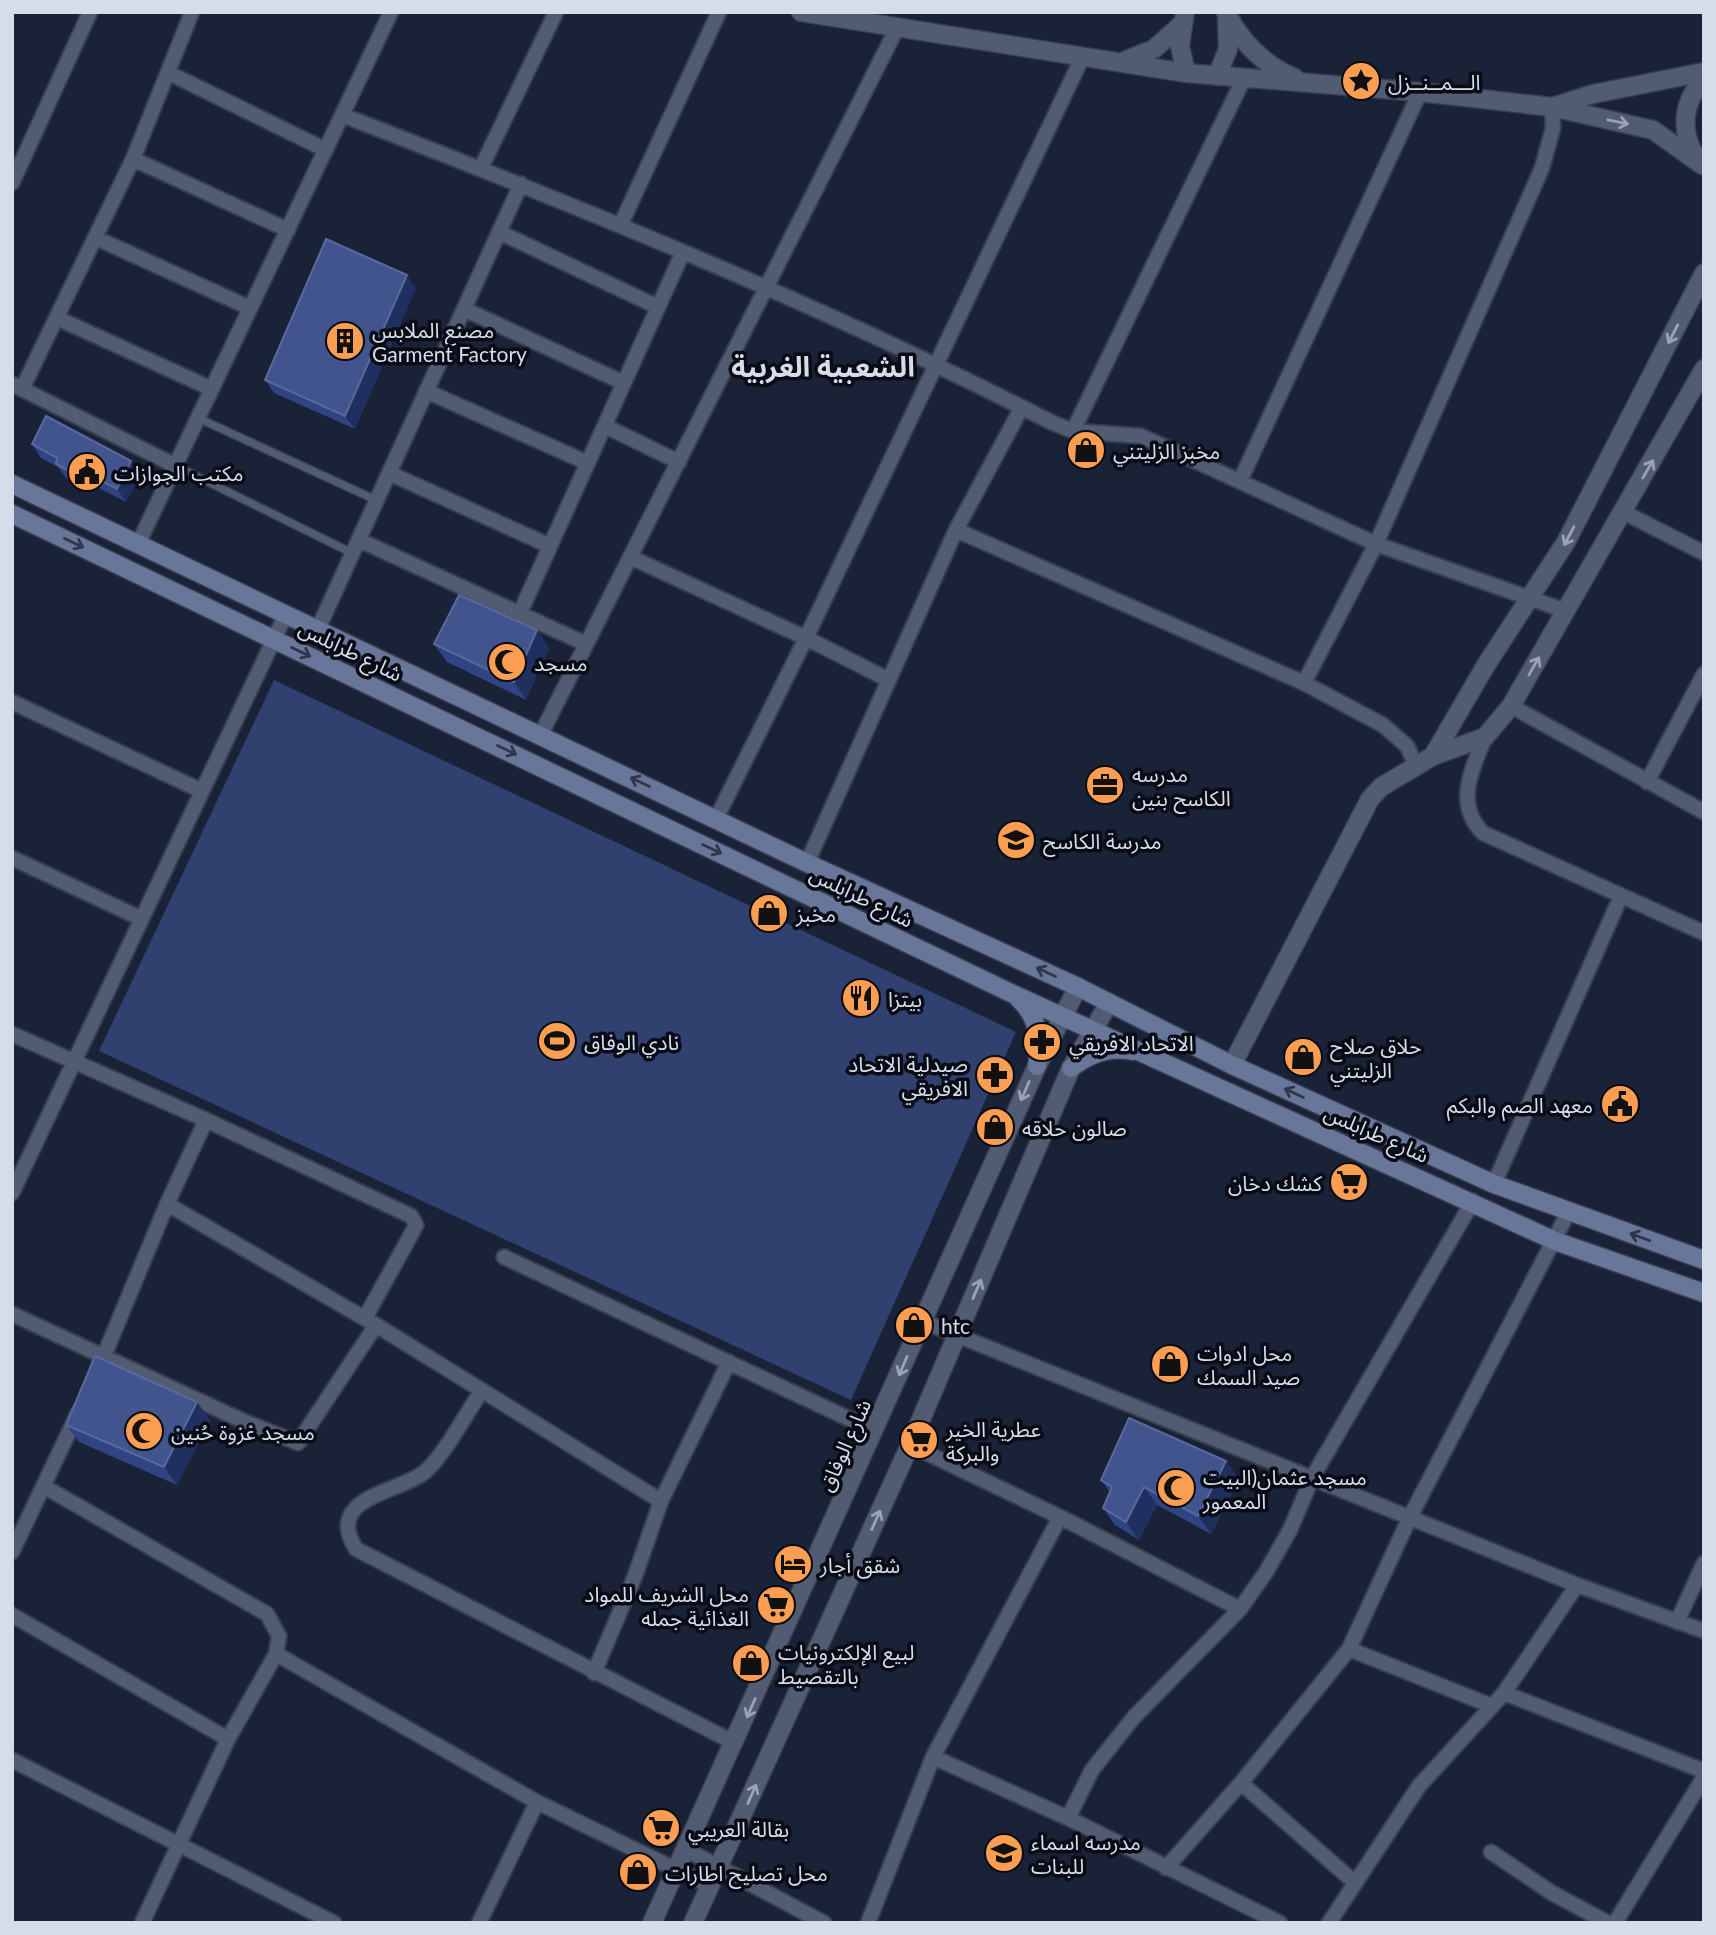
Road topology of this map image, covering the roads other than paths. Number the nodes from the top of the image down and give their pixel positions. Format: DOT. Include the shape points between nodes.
graph roads {
  1 [pos="90,12"];
  2 [pos="192,12"];
  3 [pos="391,12"];
  4 [pos="556,12"];
  5 [pos="719,12"];
  6 [pos="801,12"];
  7 [pos="1226,13"];
  8 [pos="1184,18"];
  9 [pos="897,28"];
  10 [pos="1082,58"];
  11 [pos="1118,62"];
  12 [pos="1704,72"];
  13 [pos="169,73"];
  14 [pos="1186,73"];
  15 [pos="1217,76"];
  16 [pos="1244,78"];
  17 [pos="1704,80"];
  18 [pos="1318,84"];
  19 [pos="1420,92"];
  20 [pos="1552,107"];
  21 [pos="342,115"];
  22 [pos="326,150"];
  23 [pos="133,159"];
  24 [pos="1703,165"];
  25 [pos="481,168"];
  26 [pos="12,183"];
  27 [pos="521,184"];
  28 [pos="621,224"];
  29 [pos="288,230"];
  30 [pos="499,232"];
  31 [pos="96,238"];
  32 [pos="683,252"];
  33 [pos="1704,273"];
  34 [pos="767,286"];
  35 [pos="658,307"];
  36 [pos="250,308"];
  37 [pos="464,309"];
  38 [pos="57,318"];
  39 [pos="934,366"];
  40 [pos="1704,369"];
  41 [pos="624,383"];
  42 [pos="17,386"];
  43 [pos="212,389"];
  44 [pos="426,391"];
  45 [pos="1698,394"];
  46 [pos="1022,407"];
  47 [pos="198,418"];
  48 [pos="607,427"];
  49 [pos="1073,431"];
  50 [pos="679,462"];
  51 [pos="588,463"];
  52 [pos="177,466"];
  53 [pos="389,473"];
  54 [pos="1241,481"];
  55 [pos="12,484"];
  56 [pos="376,500"];
  57 [pos="1623,512"];
  58 [pos="12,514"];
  59 [pos="956,530"];
  60 [pos="138,544"];
  61 [pos="1376,544"];
  62 [pos="355,546"];
  63 [pos="551,546"];
  64 [pos="1704,554"];
  65 [pos="630,558"];
  66 [pos="1532,598"];
  67 [pos="1566,611"];
  68 [pos="519,615"];
  69 [pos="285,616"];
  70 [pos="317,631"];
  71 [pos="806,638"];
  72 [pos="275,639"];
  73 [pos="586,644"];
  74 [pos="1704,674"];
  75 [pos="889,680"];
  76 [pos="1304,683"];
  77 [pos="12,702"];
  78 [pos="1511,706"];
  79 [pos="541,734"];
  80 [pos="1485,737"];
  81 [pos="1433,756"];
  82 [pos="1416,766"];
  83 [pos="1647,782"];
  84 [pos="202,791"];
  85 [pos="1704,812"];
  86 [pos="716,819"];
  87 [pos="12,858"];
  88 [pos="807,863"];
  89 [pos="1621,896"];
  90 [pos="140,918"];
  91 [pos="1704,933"];
  92 [pos="1079,987"];
  93 [pos="1013,994"];
  94 [pos="1109,1003"];
  95 [pos="1063,1015"];
  96 [pos="1094,1029"];
  97 [pos="12,1034"];
  98 [pos="1141,1053"];
  99 [pos="73,1062"];
  100 [pos="1232,1065"];
  101 [pos="1037,1066"];
  102 [pos="1071,1068"];
  103 [pos="206,1120"];
  104 [pos="1494,1184"];
  105 [pos="12,1193"];
  106 [pos="1473,1201"];
  107 [pos="167,1204"];
  108 [pos="1569,1211"];
  109 [pos="1555,1241"];
  110 [pos="504,1257"];
  111 [pos="1704,1260"];
  112 [pos="1704,1293"];
  113 [pos="12,1314"];
  114 [pos="370,1321"];
  115 [pos="922,1321"];
  116 [pos="958,1334"];
  117 [pos="105,1356"];
  118 [pos="729,1362"];
  119 [pos="482,1390"];
  120 [pos="875,1431"];
  121 [pos="910,1445"];
  122 [pos="1312,1478"];
  123 [pos="45,1487"];
  124 [pos="661,1501"];
  125 [pos="1060,1517"];
  126 [pos="1410,1517"];
  127 [pos="12,1552"];
  128 [pos="1704,1563"];
  129 [pos="1577,1585"];
  130 [pos="1240,1609"];
  131 [pos="12,1615"];
  132 [pos="1678,1622"];
  133 [pos="1704,1631"];
  134 [pos="1349,1649"];
  135 [pos="276,1654"];
  136 [pos="594,1673"];
  137 [pos="1504,1693"];
  138 [pos="1492,1706"];
  139 [pos="228,1739"];
  140 [pos="735,1743"];
  141 [pos="933,1757"];
  142 [pos="12,1760"];
  143 [pos="1704,1771"];
  144 [pos="1704,1777"];
  145 [pos="1241,1783"];
  146 [pos="537,1802"];
  147 [pos="1068,1818"];
  148 [pos="180,1847"];
  149 [pos="685,1849"];
  150 [pos="1491,1852"];
  151 [pos="719,1866"];
  152 [pos="1166,1868"];
  153 [pos="674,1870"];
  154 [pos="1354,1882"];
  155 [pos="710,1886"];
  156 [pos="142,1923"];
  157 [pos="334,1923"];
  158 [pos="479,1923"];
  159 [pos="652,1923"];
  160 [pos="693,1923"];
  161 [pos="824,1923"];
  162 [pos="868,1923"];
  163 [pos="1280,1923"];
  164 [pos="1328,1923"];
  165 [pos="1608,1923"];
  166 [pos="1615,1923"];
  1 -- 26 [label="street"];
  2 -- 13 [label="street"];
  3 -- 21 [label="street"];
  4 -- 25 [label="street"];
  5 -- 28 [label="street"];
  6 -- 9 [label="street"];
  7 -- 15 [label="street" via="1228,49"];
  7 -- 18 [label="street" via="1264,60 1285,74"];
  8 -- 11 [label="street" via="1154,49"];
  8 -- 14 [label="street" via="1180,46"];
  9 -- 10 [label="street"];
  9 -- 34 [label="street"];
  10 -- 11 [label="street"];
  10 -- 39 [label="street"];
  11 -- 14 [label="street"];
  12 -- 20 [label="street"];
  13 -- 22 [label="street"];
  13 -- 23 [label="street"];
  14 -- 15 [label="street"];
  15 -- 16 [label="street"];
  16 -- 18 [label="street"];
  16 -- 49 [label="street"];
  17 -- 24 [label="street" via="1690,99 1685,127 1687,141"];
  18 -- 19 [label="street"];
  19 -- 20 [label="street"];
  19 -- 54 [label="street"];
  20 -- 24 [label="street, one-way" via="1653,130"];
  20 -- 61 [label="street" via="1542,169"];
  21 -- 22 [label="street"];
  21 -- 25 [label="street"];
  22 -- 29 [label="street"];
  23 -- 29 [label="street"];
  23 -- 31 [label="street"];
  25 -- 27 [label="street"];
  27 -- 28 [label="street"];
  27 -- 30 [label="street"];
  28 -- 32 [label="street"];
  29 -- 36 [label="street"];
  30 -- 35 [label="street"];
  30 -- 37 [label="street"];
  31 -- 36 [label="street"];
  31 -- 38 [label="street"];
  32 -- 34 [label="street"];
  32 -- 35 [label="street"];
  33 -- 66 [label="street, one-way" via="1566,542"];
  34 -- 39 [label="street"];
  34 -- 50 [label="street"];
  35 -- 41 [label="street"];
  36 -- 43 [label="street"];
  37 -- 41 [label="street"];
  37 -- 44 [label="street"];
  38 -- 42 [label="street"];
  38 -- 43 [label="street"];
  39 -- 46 [label="street"];
  39 -- 71 [label="street"];
  40 -- 45 [label="street"];
  41 -- 48 [label="street"];
  42 -- 52 [label="street"];
  43 -- 47 [label="street"];
  44 -- 51 [label="street"];
  44 -- 53 [label="street"];
  57 -- 45 [label="street, one-way"];
  46 -- 49 [label="street"];
  46 -- 59 [label="street"];
  47 -- 52 [label="street"];
  47 -- 56 [label="lane"];
  48 -- 50 [label="street"];
  48 -- 51 [label="street"];
  49 -- 54 [label="street" via="1140,436"];
  50 -- 65 [label="street"];
  51 -- 63 [label="street"];
  52 -- 60 [label="street"];
  52 -- 62 [label="lane"];
  53 -- 56 [label="street"];
  53 -- 63 [label="street"];
  54 -- 61 [label="street"];
  55 -- 60 [label="main road, شارع طرابلس"];
  56 -- 62 [label="street"];
  57 -- 64 [label="street"];
  57 -- 67 [label="street"];
  58 -- 72 [label="main road, شارع طرابلس, one-way"];
  59 -- 75 [label="street"];
  59 -- 76 [label="street"];
  60 -- 69 [label="main road, شارع طرابلس"];
  61 -- 66 [label="street"];
  61 -- 76 [label="street"];
  62 -- 68 [label="street"];
  62 -- 70 [label="street"];
  63 -- 68 [label="street"];
  65 -- 71 [label="street"];
  65 -- 73 [label="street"];
  66 -- 67 [label="street"];
  66 -- 81 [label="street"];
  78 -- 67 [label="street, one-way"];
  68 -- 73 [label="street"];
  69 -- 70 [label="main road, شارع طرابلس"];
  69 -- 72 [label="street"];
  70 -- 79 [label="main road, شارع طرابلس"];
  71 -- 75 [label="street"];
  71 -- 86 [label="street"];
  72 -- 84 [label="street"];
  72 -- 93 [label="main road, شارع طرابلس, one-way"];
  73 -- 79 [label="street"];
  74 -- 83 [label="street"];
  75 -- 88 [label="street"];
  76 -- 82 [label="street" via="1383,724 1406,746"];
  77 -- 84 [label="street"];
  78 -- 80 [label="street"];
  78 -- 83 [label="street"];
  86 -- 79 [label="main road, شارع طرابلس, one-way"];
  80 -- 81 [label="street"];
  80 -- 89 [label="street" via="1466,797 1475,825 1483,833"];
  81 -- 82 [label="street"];
  82 -- 100 [label="street" via="1381,787 1359,816"];
  83 -- 85 [label="street"];
  84 -- 90 [label="street"];
  86 -- 88 [label="main road, شارع طرابلس"];
  87 -- 90 [label="street"];
  92 -- 88 [label="main road, شارع طرابلس, one-way"];
  89 -- 91 [label="street"];
  89 -- 104 [label="street"];
  90 -- 99 [label="street"];
  92 -- 94 [label="main road, شارع طرابلس"];
  92 -- 95 [label="street, شارع الوفاق"];
  93 -- 95 [label="main road, شارع طرابلس"];
  93 -- 101 [label="main road" via="1036,1026"];
  94 -- 96 [label="street"];
  94 -- 100 [label="main road, شارع طرابلس"];
  95 -- 96 [label="main road, شارع طرابلس"];
  95 -- 101 [label="street, شارع الوفاق"];
  96 -- 98 [label="main road, شارع طرابلس"];
  96 -- 102 [label="street"];
  97 -- 99 [label="street"];
  98 -- 102 [label="main road" via="1104,1051"];
  98 -- 106 [label="main road, شارع طرابلس"];
  99 -- 103 [label="street"];
  99 -- 105 [label="street"];
  104 -- 100 [label="main road, شارع طرابلس, one-way"];
  101 -- 115 [label="street, شارع الوفاق, one-way"];
  116 -- 102 [label="street, one-way"];
  103 -- 107 [label="street"];
  103 -- 114 [label="street" via="415,1220"];
  104 -- 108 [label="main road, شارع طرابلس"];
  106 -- 109 [label="main road, شارع طرابلس"];
  106 -- 122 [label="street"];
  107 -- 114 [label="street"];
  107 -- 117 [label="street"];
  108 -- 109 [label="street"];
  111 -- 108 [label="main road, شارع طرابلس, one-way"];
  109 -- 112 [label="main road, شارع طرابلس"];
  109 -- 126 [label="street"];
  110 -- 118 [label="street"];
  113 -- 117 [label="street"];
  114 -- 117 [label="street" via="298,1443"];
  114 -- 119 [label="street"];
  115 -- 116 [label="street"];
  115 -- 120 [label="street, شارع الوفاق, one-way"];
  116 -- 121 [label="street"];
  116 -- 122 [label="street"];
  117 -- 123 [label="street"];
  118 -- 120 [label="street"];
  118 -- 124 [label="street"];
  119 -- 124 [label="street"];
  119 -- 136 [label="street" via="428,1469 379,1491 353,1511 349,1538 356,1549"];
  120 -- 140 [label="street, شارع الوفاق, one-way"];
  121 -- 125 [label="street"];
  151 -- 121 [label="street, one-way"];
  122 -- 126 [label="street"];
  122 -- 130 [label="street" via="1280,1549"];
  123 -- 127 [label="street"];
  123 -- 135 [label="street" via="267,1614 279,1636"];
  124 -- 136 [label="street"];
  125 -- 130 [label="street"];
  125 -- 141 [label="street"];
  126 -- 129 [label="street"];
  126 -- 134 [label="street"];
  128 -- 132 [label="street"];
  129 -- 132 [label="street"];
  129 -- 137 [label="street"];
  130 -- 147 [label="street" via="1134,1717 1092,1770"];
  131 -- 139 [label="street"];
  132 -- 133 [label="street"];
  134 -- 138 [label="street"];
  134 -- 145 [label="street"];
  135 -- 139 [label="street"];
  135 -- 146 [label="street"];
  136 -- 140 [label="street"];
  137 -- 138 [label="street"];
  137 -- 143 [label="street"];
  138 -- 154 [label="street" via="1419,1786"];
  139 -- 148 [label="street"];
  140 -- 149 [label="street, شارع الوفاق"];
  141 -- 147 [label="street"];
  141 -- 162 [label="street"];
  142 -- 148 [label="street"];
  144 -- 166 [label="street"];
  145 -- 152 [label="street"];
  145 -- 154 [label="street"];
  146 -- 153 [label="street"];
  146 -- 158 [label="street"];
  147 -- 152 [label="street"];
  148 -- 156 [label="street"];
  148 -- 157 [label="street"];
  149 -- 151 [label="street"];
  149 -- 153 [label="street, شارع الوفاق"];
  150 -- 165 [label="street"];
  151 -- 155 [label="street"];
  151 -- 161 [label="street"];
  152 -- 163 [label="street"];
  153 -- 155 [label="street"];
  153 -- 159 [label="street, شارع الوفاق"];
  154 -- 164 [label="street"];
  155 -- 160 [label="street"];
}
